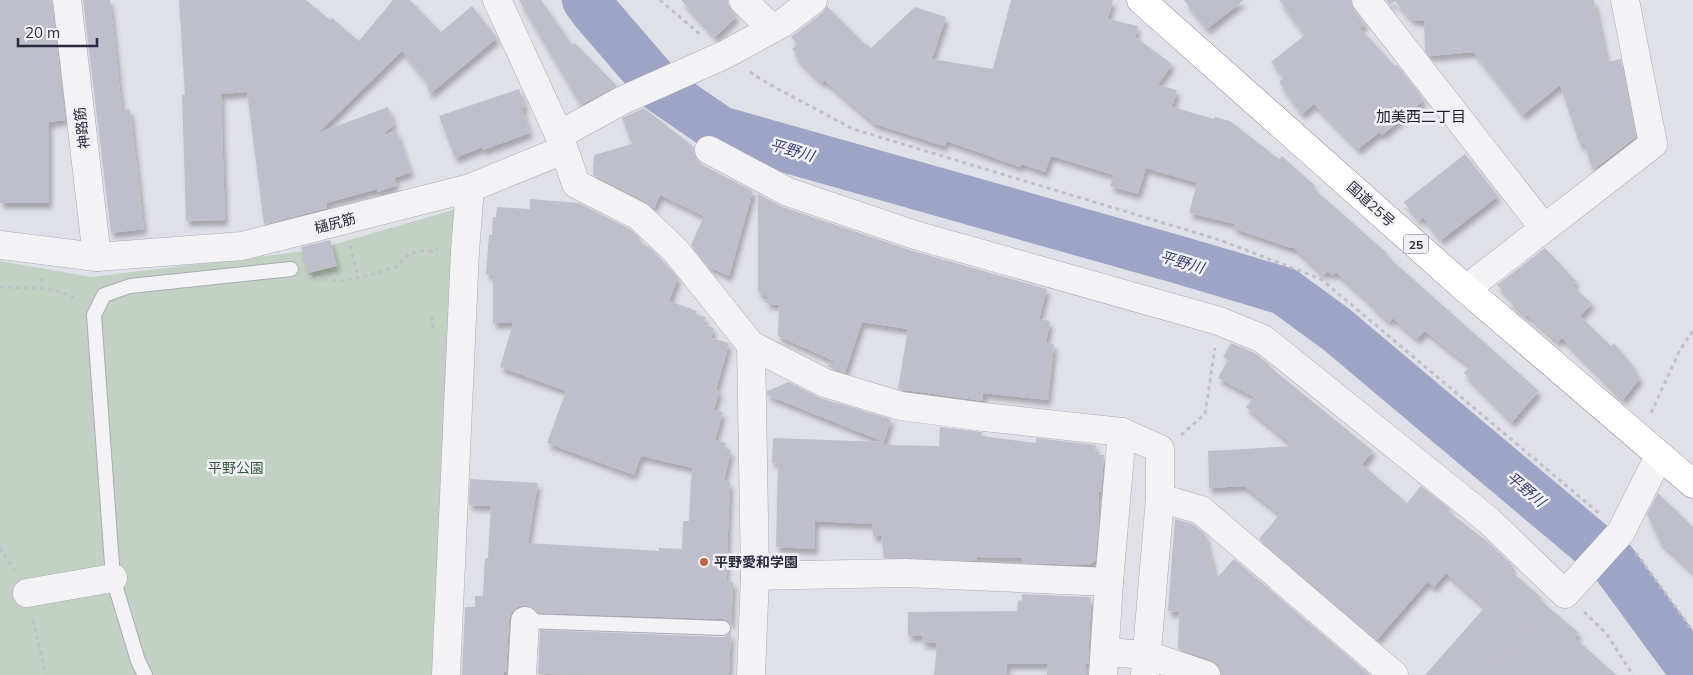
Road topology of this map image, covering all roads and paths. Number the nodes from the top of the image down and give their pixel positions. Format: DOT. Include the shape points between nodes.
graph roads {
  1 [pos="67,0"];
  2 [pos="497,0"];
  3 [pos="660,0"];
  4 [pos="743,0"];
  5 [pos="813,0"];
  6 [pos="1141,0"];
  7 [pos="1366,0"];
  8 [pos="1625,0"];
  9 [pos="772,29"];
  10 [pos="716,58"];
  11 [pos="561,142"];
  12 [pos="709,150"];
  13 [pos="470,188"];
  14 [pos="344,221"];
  15 [pos="1544,228"];
  16 [pos="0,244"];
  17 [pos="465,251"];
  18 [pos="97,257"];
  19 [pos="291,270"];
  20 [pos="358,277"];
  21 [pos="0,287"];
  22 [pos="1466,289"];
  23 [pos="94,316"];
  24 [pos="1219,321"];
  25 [pos="1693,331"];
  26 [pos="751,345"];
  27 [pos="1648,420"];
  28 [pos="1122,432"];
  29 [pos="1160,449"];
  30 [pos="1659,456"];
  31 [pos="1693,484"];
  32 [pos="1160,498"];
  33 [pos="1621,532"];
  34 [pos="756,576"];
  35 [pos="113,578"];
  36 [pos="1109,582"];
  37 [pos="1571,587"];
  38 [pos="27,593"];
  39 [pos="525,621"];
  40 [pos="722,628"];
  41 [pos="1693,631"];
  42 [pos="1104,664"];
  43 [pos="1146,665"];
  44 [pos="145,675"];
  45 [pos="446,675"];
  46 [pos="522,675"];
  47 [pos="751,675"];
  48 [pos="1206,675"];
  49 [pos="1394,675"];
  50 [pos="1488,675"];
  51 [pos="1633,675"];
  1 -- 18 [label="street, 神路筋"];
  2 -- 11 [label="street"];
  3 -- 10 [label="path"];
  4 -- 9 [label="street"];
  5 -- 9 [label="street, 樋尻筋"];
  6 -- 22 [label="highway, 国道25号 / 25"];
  7 -- 15 [label="street"];
  8 -- 15 [label="street" via="1653,144"];
  9 -- 10 [label="street, 樋尻筋"];
  10 -- 11 [label="street, 樋尻筋" via="623,100"];
  10 -- 33 [label="path" via="853,129 1220,240 1321,279"];
  11 -- 13 [label="street, 樋尻筋"];
  11 -- 26 [label="street" via="576,184 639,216 676,251"];
  12 -- 24 [label="street" via="788,192 916,235"];
  13 -- 14 [label="street, 樋尻筋"];
  13 -- 17 [label="street"];
  14 -- 18 [label="street, 樋尻筋" via="242,246"];
  14 -- 20 [label="path"];
  15 -- 22 [label="street"];
  16 -- 18 [label="street, 樋尻筋"];
  17 -- 20 [label="path" via="437,248 410,253 398,266"];
  17 -- 45 [label="street"];
  19 -- 20 [label="path" via="310,278 338,281"];
  19 -- 23 [label="lane" via="130,286 104,295"];
  21 -- 23 [label="path" via="50,290 73,297"];
  22 -- 30 [label="highway, 国道25号 / 25"];
  23 -- 35 [label="lane"];
  24 -- 29 [label="path" via="1205,414 1175,441"];
  24 -- 37 [label="street" via="1263,339"];
  25 -- 27 [label="path" via="1680,350"];
  26 -- 28 [label="street" via="825,383 901,406"];
  26 -- 34 [label="street"];
  28 -- 29 [label="street"];
  28 -- 36 [label="street"];
  29 -- 32 [label="street"];
  30 -- 31 [label="highway, 国道25号 / 25"];
  30 -- 33 [label="street"];
  32 -- 43 [label="street"];
  32 -- 49 [label="street" via="1201,510"];
  33 -- 37 [label="street"];
  33 -- 41 [label="path"];
  34 -- 36 [label="street" via="905,573"];
  34 -- 47 [label="street"];
  35 -- 38 [label="street"];
  35 -- 44 [label="lane"];
  36 -- 42 [label="street"];
  37 -- 50 [label="path"];
  37 -- 51 [label="path"];
  39 -- 40 [label="lane"];
  39 -- 46 [label="street"];
  42 -- 43 [label="street"];
  43 -- 48 [label="street"];
}
